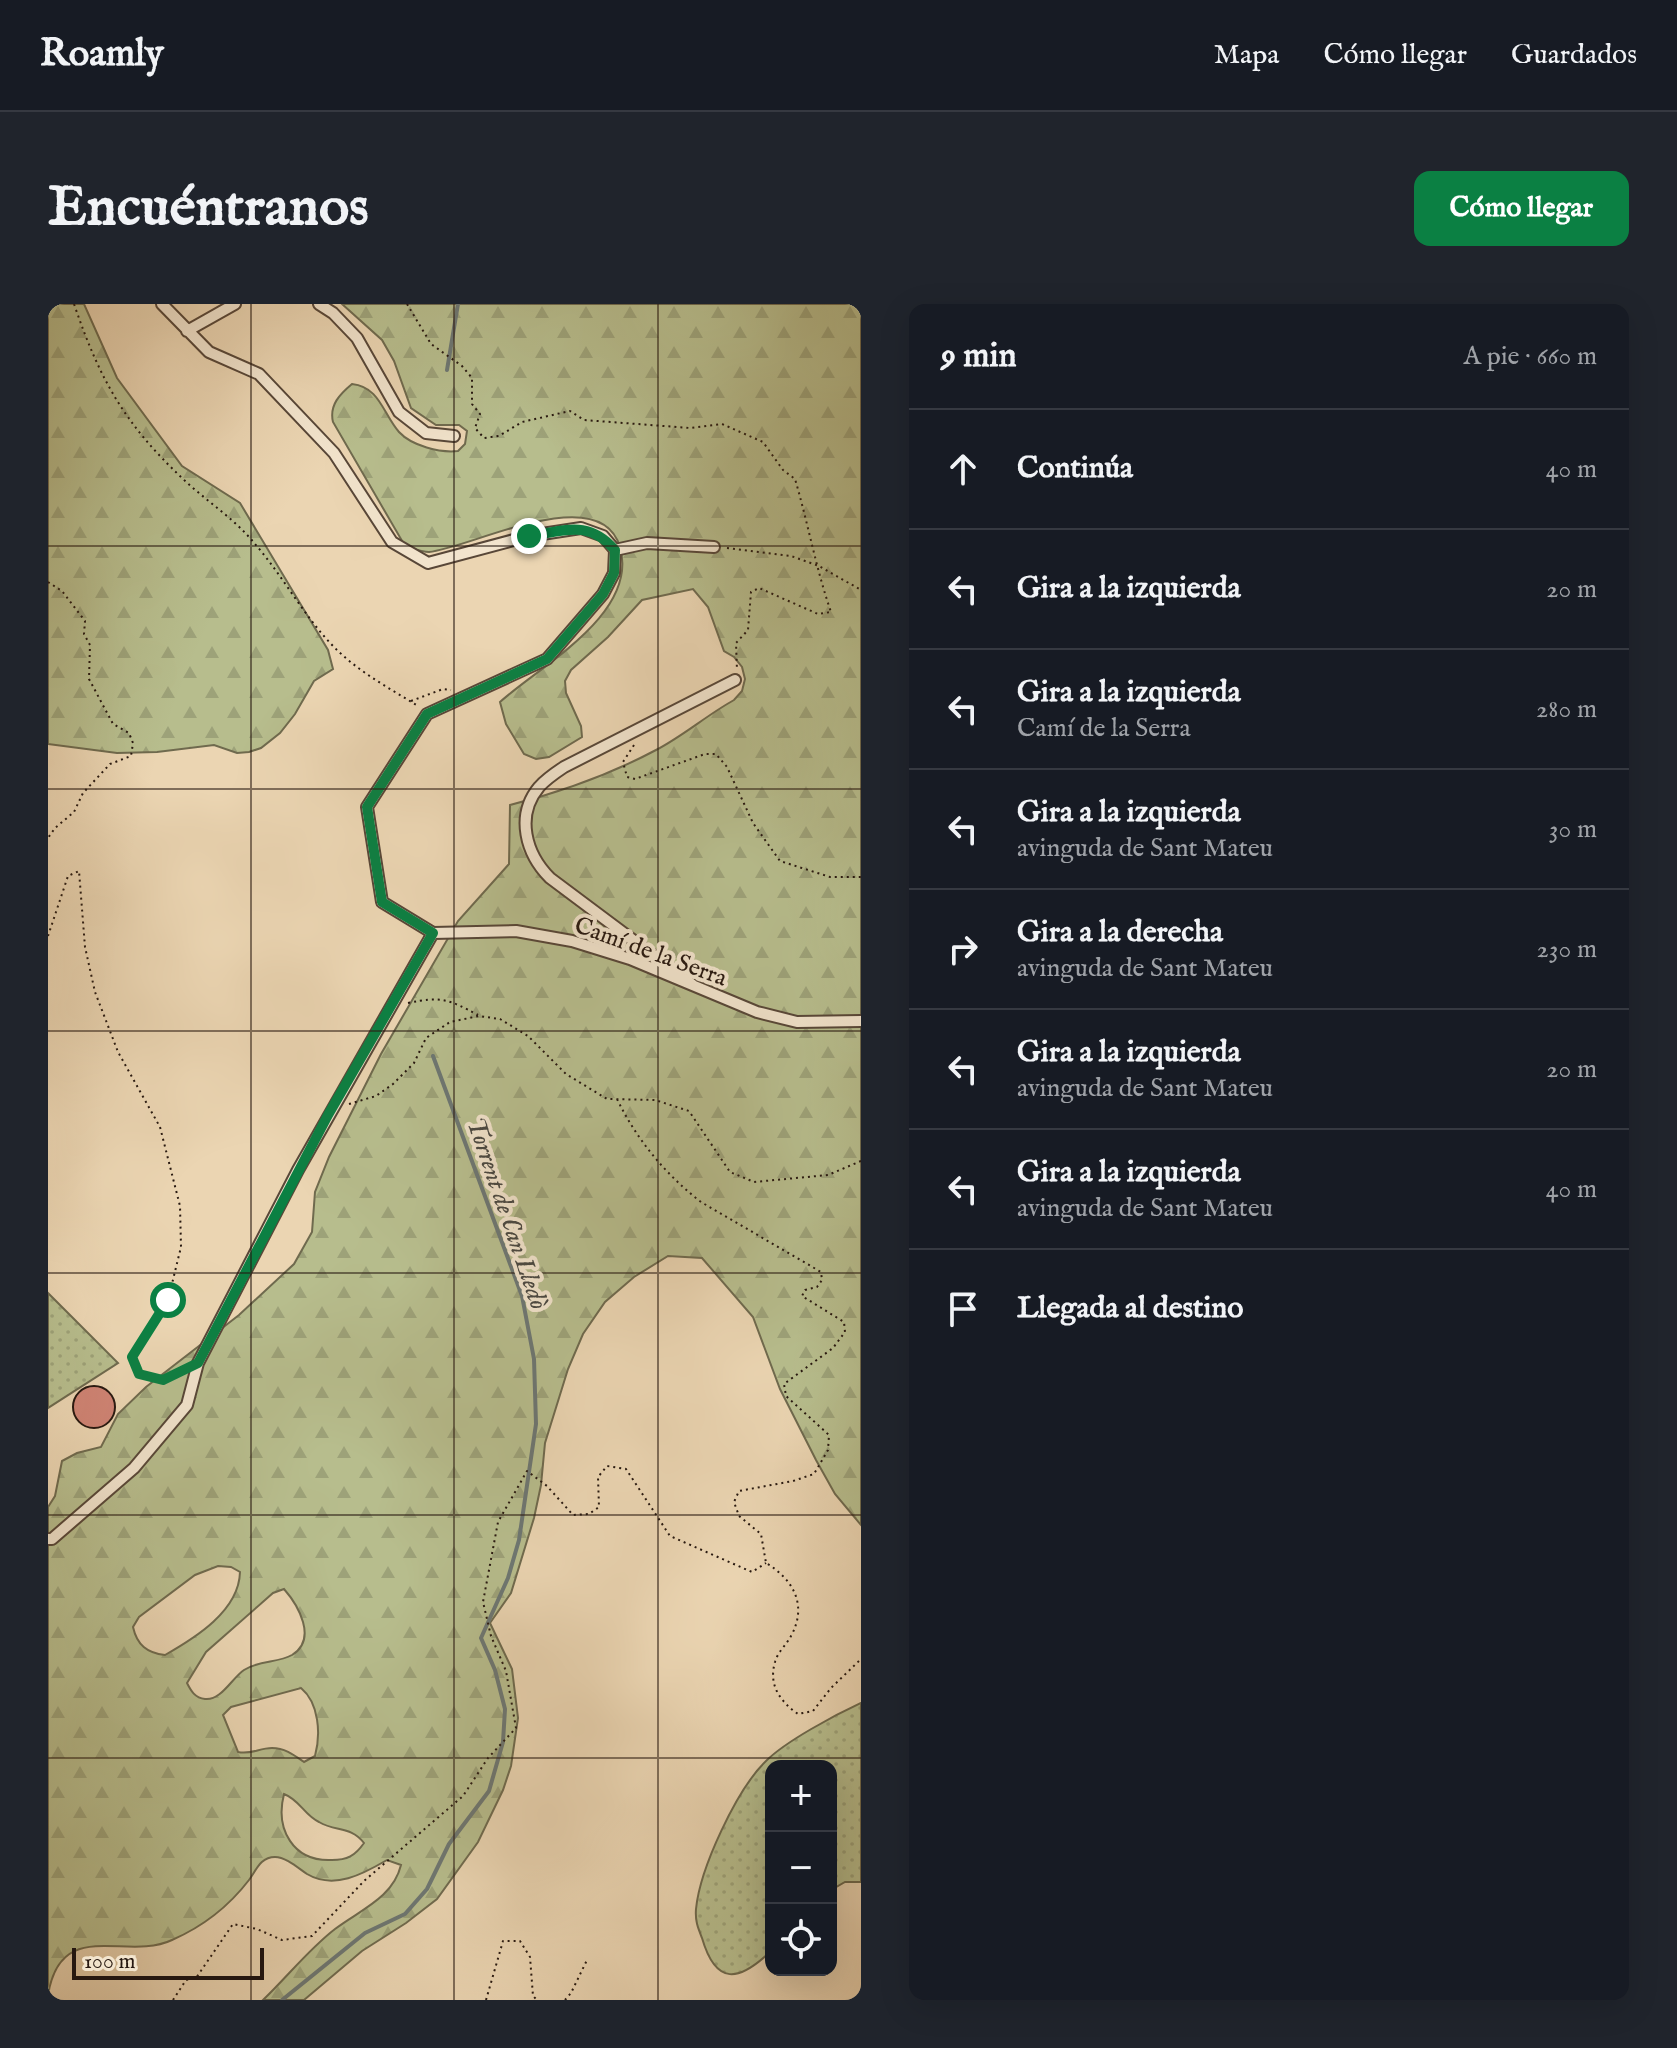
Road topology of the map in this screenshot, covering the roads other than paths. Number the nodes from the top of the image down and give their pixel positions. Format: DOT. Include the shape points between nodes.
graph roads {
  1 [pos="162,304"];
  2 [pos="235,304"];
  3 [pos="319,304"];
  4 [pos="187,331"];
  5 [pos="454,436"];
  6 [pos="714,547"];
  7 [pos="615,550"];
  8 [pos="735,680"];
  9 [pos="433,933"];
  10 [pos="693,985"];
  11 [pos="861,1021"];
  12 [pos="48,1539"];
  1 -- 4 [label="street"];
  2 -- 4 [label="street"];
  3 -- 5 [label="street" via="357,338 399,412 426,433"];
  4 -- 7 [label="street" via="209,352 259,374 334,453 392,542 428,563 581,528 603,536"];
  6 -- 7 [label="street" via="647,543"];
  7 -- 9 [label="street" via="614,573 603,594 547,659 427,714 367,807 382,902"];
  8 -- 10 [label="street" via="564,767 538,788 527,817 526,840 542,870"];
  9 -- 10 [label="street, Camí de la Serra" via="516,931 572,941"];
  9 -- 12 [label="street" via="328,1115 198,1363 187,1405 134,1468"];
  10 -- 11 [label="street, Camí de la Serra" via="797,1022"];
}
